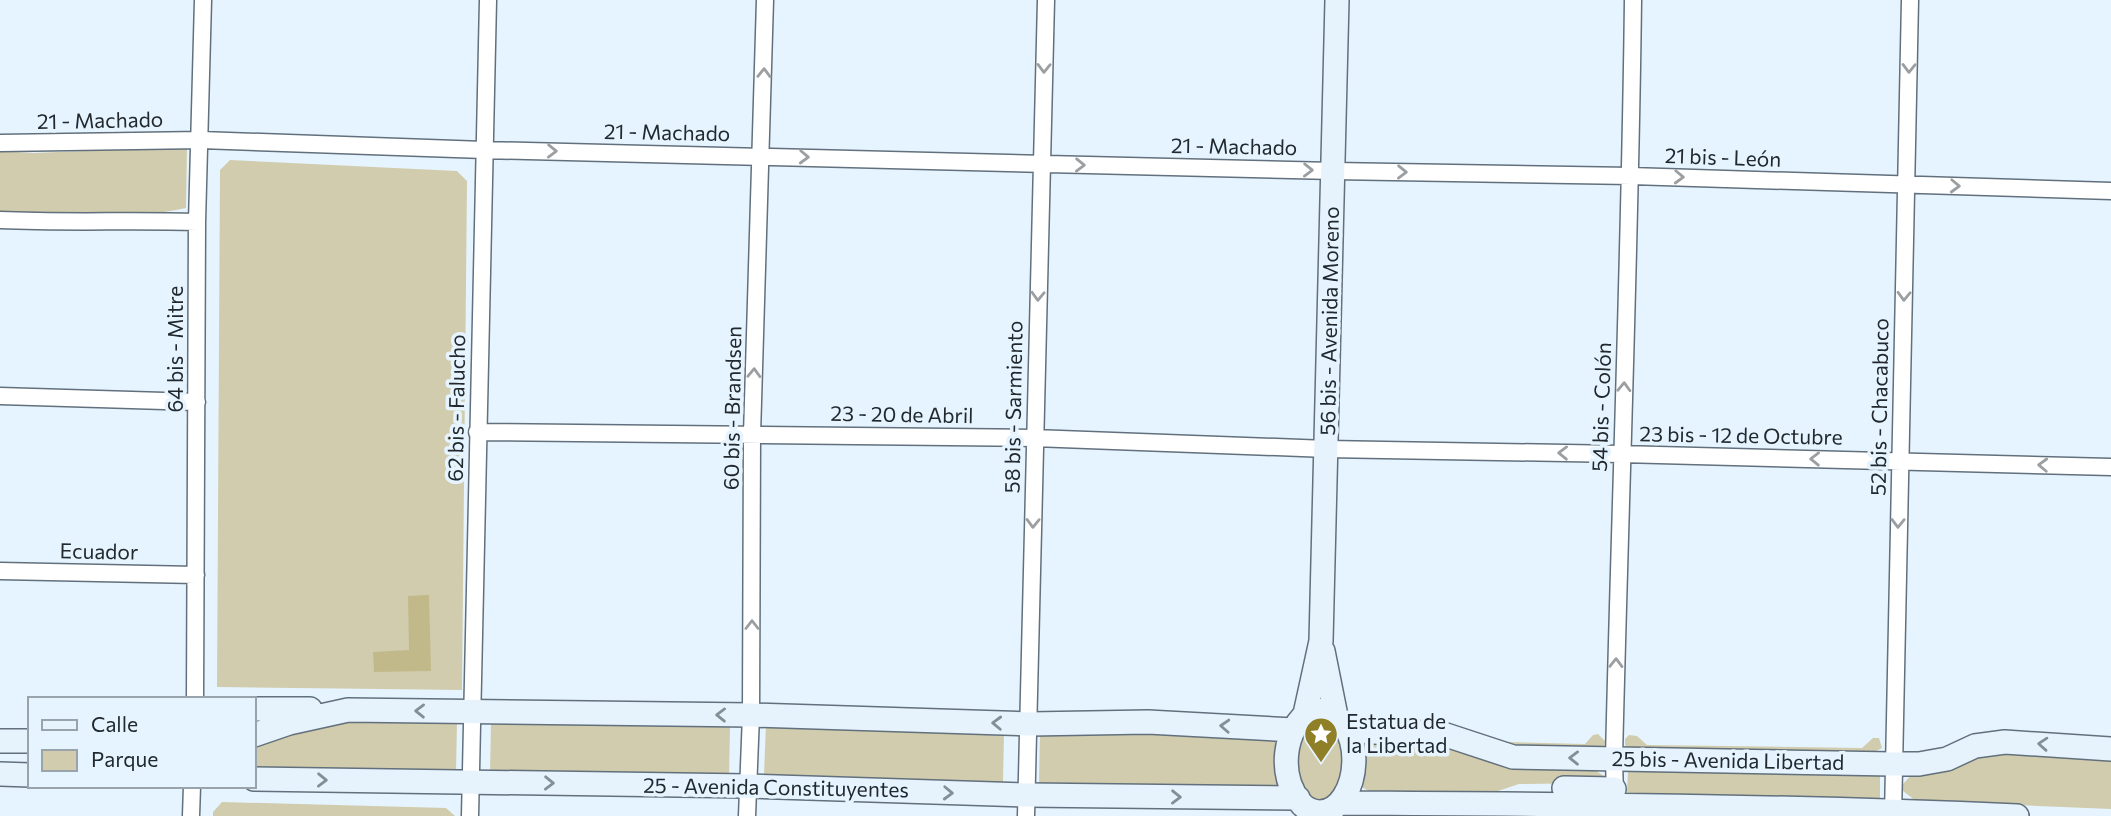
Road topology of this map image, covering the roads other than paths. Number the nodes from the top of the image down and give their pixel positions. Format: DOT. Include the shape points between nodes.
graph roads {
  1 [pos="203,0"];
  2 [pos="488,0"];
  3 [pos="765,0"];
  4 [pos="1046,0"];
  5 [pos="1337,0"];
  6 [pos="1633,0"];
  7 [pos="1910,0"];
  8 [pos="201,140"];
  9 [pos="0,143"];
  10 [pos="484,150"];
  11 [pos="762,155"];
  12 [pos="1042,164"];
  13 [pos="1334,171"];
  14 [pos="1631,176"];
  15 [pos="1907,185"];
  16 [pos="2111,191"];
  17 [pos="0,220"];
  18 [pos="197,222"];
  19 [pos="0,396"];
  20 [pos="197,402"];
  21 [pos="477,432"];
  22 [pos="752,435"];
  23 [pos="1034,438"];
  24 [pos="1327,449"];
  25 [pos="1621,454"];
  26 [pos="1899,461"];
  27 [pos="2111,467"];
  28 [pos="0,570"];
  29 [pos="196,575"];
  30 [pos="1321,641"];
  31 [pos="195,697"];
  32 [pos="256,709"];
  33 [pos="348,710"];
  34 [pos="473,712"];
  35 [pos="751,715"];
  36 [pos="1341,721"];
  37 [pos="1299,722"];
  38 [pos="1030,724"];
  39 [pos="256,734"];
  40 [pos="0,741"];
  41 [pos="28,741"];
  42 [pos="2111,749"];
  43 [pos="1614,758"];
  44 [pos="1892,764"];
  45 [pos="0,774"];
  46 [pos="28,775"];
  47 [pos="256,779"];
  48 [pos="471,782"];
  49 [pos="748,786"];
  50 [pos="192,788"];
  51 [pos="1615,803"];
  52 [pos="1027,806"];
  53 [pos="1319,809"];
  54 [pos="1893,813"];
  55 [pos="191,816"];
  56 [pos="470,816"];
  57 [pos="747,816"];
  58 [pos="2017,816"];
  1 -- 8 [label="street, 64 bis - Mitre"];
  2 -- 10 [label="street, 62 bis - Falucho"];
  11 -- 3 [label="street, 60 bis - Brandsen, one-way"];
  4 -- 12 [label="street, 58 bis - Sarmiento, one-way"];
  5 -- 13 [label="main road, 56 bis - Avenida Moreno"];
  6 -- 14 [label="street, 54 bis - Colón"];
  7 -- 15 [label="street, 52 bis - Chacabuco, one-way"];
  8 -- 9 [label="street, 21 - Machado"];
  8 -- 10 [label="street, 21 - Machado"];
  8 -- 18 [label="street, 64 bis - Mitre"];
  10 -- 11 [label="street, 21 - Machado, one-way"];
  10 -- 21 [label="street, 62 bis - Falucho"];
  11 -- 12 [label="street, 21 - Machado, one-way"];
  22 -- 11 [label="street, 60 bis - Brandsen, one-way"];
  12 -- 13 [label="street, 21 - Machado, one-way"];
  12 -- 23 [label="street, 58 bis - Sarmiento, one-way"];
  13 -- 14 [label="street, 21 bis - León, one-way"];
  13 -- 24 [label="main road, 56 bis - Avenida Moreno"];
  14 -- 15 [label="street, 21 bis - León, one-way"];
  25 -- 14 [label="street, 54 bis - Colón, one-way"];
  15 -- 16 [label="street, 21 bis - León, one-way"];
  15 -- 26 [label="street, 52 bis - Chacabuco, one-way"];
  17 -- 18 [label="street"];
  18 -- 20 [label="street, 64 bis - Mitre"];
  19 -- 20 [label="street"];
  20 -- 29 [label="street, 64 bis - Mitre"];
  21 -- 22 [label="street, 23 - 20 de Abril"];
  21 -- 34 [label="street, 62 bis - Falucho"];
  22 -- 23 [label="street, 23 - 20 de Abril"];
  35 -- 22 [label="street, 60 bis - Brandsen, one-way"];
  23 -- 24 [label="street, 23 - 20 de Abril"];
  23 -- 38 [label="street, 58 bis - Sarmiento, one-way"];
  25 -- 24 [label="street, 23 bis - 12 de Octubre, one-way"];
  24 -- 30 [label="main road, 56 bis - Avenida Moreno"];
  26 -- 25 [label="street, 23 bis - 12 de Octubre, one-way"];
  43 -- 25 [label="street, 54 bis - Colón, one-way"];
  27 -- 26 [label="street, 23 bis - 12 de Octubre, one-way"];
  26 -- 44 [label="street, 52 bis - Chacabuco, one-way"];
  28 -- 29 [label="street, Ecuador"];
  29 -- 31 [label="street, 64 bis - Mitre"];
  30 -- 36 [label="main road, 56 bis - Avenida Moreno"];
  30 -- 37 [label="main road, 56 bis - Avenida Moreno"];
  32 -- 33 [label="main road"];
  34 -- 33 [label="main road, one-way"];
  33 -- 39 [label="main road"];
  35 -- 34 [label="main road, one-way"];
  34 -- 48 [label="street, 62 bis - Falucho"];
  38 -- 35 [label="main road, one-way"];
  35 -- 49 [label="street, 60 bis - Brandsen"];
  36 -- 37 [label="main road" via="1323,710 1311,710"];
  43 -- 36 [label="main road, 25 bis - Avenida Libertad, one-way" via="1513,757 1440,733 1369,732"];
  36 -- 53 [label="main road" via="1350,733 1350,784 1345,798"];
  37 -- 38 [label="main road, one-way"];
  37 -- 53 [label="main road" via="1286,749 1291,786"];
  38 -- 52 [label="street, 58 bis - Sarmiento"];
  40 -- 41 [label="main road"];
  42 -- 44 [label="main road, 25 bis - Avenida Libertad, one-way" via="2005,742 1975,747 1947,759"];
  43 -- 44 [label="main road, 25 bis - Avenida Libertad"];
  43 -- 51 [label="street, 54 bis - Colón"];
  44 -- 54 [label="street, 52 bis - Chacabuco"];
  45 -- 46 [label="main road"];
  47 -- 48 [label="main road, 25 - Avenida Constituyentes, one-way"];
  48 -- 49 [label="main road, 25 - Avenida Constituyentes, one-way"];
  48 -- 56 [label="street, 62 bis - Falucho"];
  49 -- 52 [label="main road, 25 - Avenida Constituyentes, one-way"];
  49 -- 57 [label="street, 60 bis - Brandsen"];
  50 -- 55 [label="street"];
  51 -- 53 [label="main road"];
  51 -- 54 [label="main road"];
  52 -- 53 [label="main road, 25 - Avenida Constituyentes, one-way"];
  54 -- 58 [label="main road"];
}
